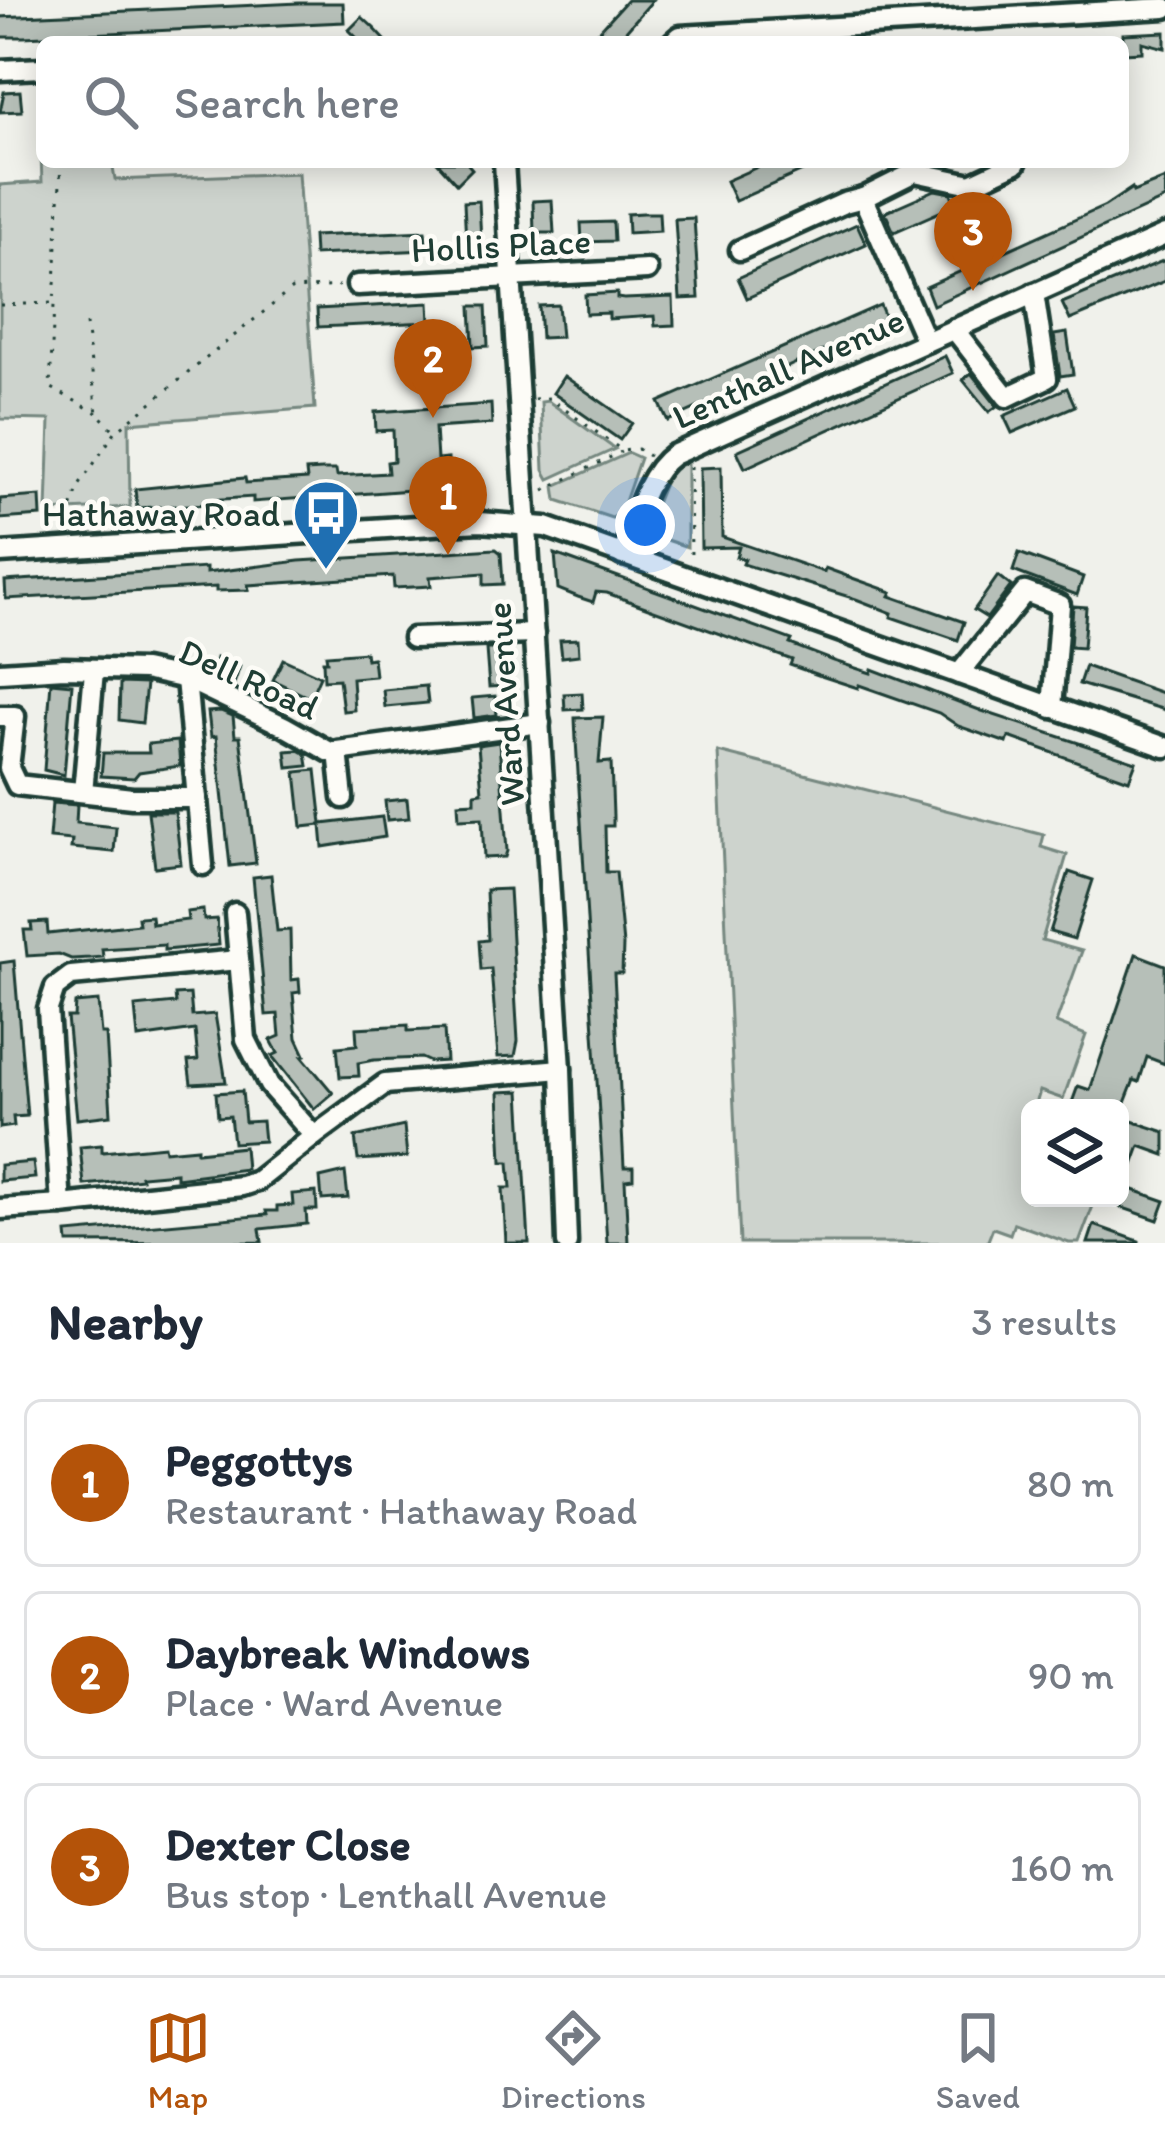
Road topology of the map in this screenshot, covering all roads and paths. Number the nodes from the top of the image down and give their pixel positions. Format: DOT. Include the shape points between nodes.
graph roads {
  1 [pos="1165,8"];
  2 [pos="680,36"];
  3 [pos="36,68"];
  4 [pos="0,70"];
  5 [pos="62,168"];
  6 [pos="504,168"];
  7 [pos="1005,168"];
  8 [pos="902,169"];
  9 [pos="863,198"];
  10 [pos="749,220"];
  11 [pos="1165,235"];
  12 [pos="647,270"];
  13 [pos="511,278"];
  14 [pos="357,285"];
  15 [pos="1034,292"];
  16 [pos="54,303"];
  17 [pos="0,305"];
  18 [pos="86,324"];
  19 [pos="954,329"];
  20 [pos="926,342"];
  21 [pos="520,400"];
  22 [pos="98,412"];
  23 [pos="115,432"];
  24 [pos="690,447"];
  25 [pos="623,451"];
  26 [pos="661,464"];
  27 [pos="525,499"];
  28 [pos="527,524"];
  29 [pos="71,549"];
  30 [pos="0,553"];
  31 [pos="622,555"];
  32 [pos="691,579"];
  33 [pos="534,634"];
  34 [pos="413,638"];
  35 [pos="94,671"];
  36 [pos="0,672"];
  37 [pos="959,674"];
  38 [pos="186,680"];
  39 [pos="1052,707"];
  40 [pos="0,716"];
  41 [pos="540,723"];
  42 [pos="1165,747"];
  43 [pos="338,751"];
  44 [pos="83,793"];
  45 [pos="196,798"];
  46 [pos="343,798"];
  47 [pos="202,865"];
  48 [pos="235,913"];
  49 [pos="238,960"];
  50 [pos="561,1069"];
  51 [pos="314,1136"];
  52 [pos="61,1205"];
  53 [pos="0,1209"];
  54 [pos="567,1243"];
  1 -- 2 [label="street"];
  3 -- 4 [label="street"];
  5 -- 16 [label="path"];
  6 -- 13 [label="street, Ward Avenue"];
  7 -- 8 [label="street" via="971,184"];
  8 -- 9 [label="street"];
  9 -- 10 [label="street" via="749,246"];
  9 -- 20 [label="street"];
  11 -- 15 [label="street, Lenthall Avenue"];
  12 -- 13 [label="street, Hollis Place"];
  13 -- 14 [label="street, Hollis Place"];
  13 -- 21 [label="street, Ward Avenue"];
  14 -- 23 [label="path" via="292,289"];
  15 -- 19 [label="street, Lenthall Avenue"];
  15 -- 19 [label="street" via="1047,378 1007,397"];
  16 -- 17 [label="path"];
  16 -- 22 [label="path" via="50,386"];
  18 -- 22 [label="path"];
  19 -- 20 [label="street, Lenthall Avenue"];
  20 -- 24 [label="street, Lenthall Avenue"];
  21 -- 25 [label="path" via="549,398"];
  21 -- 27 [label="street, Ward Avenue"];
  22 -- 23 [label="path"];
  23 -- 29 [label="path" via="79,486 66,523"];
  24 -- 26 [label="street, Lenthall Avenue"];
  24 -- 32 [label="path"];
  25 -- 26 [label="path" via="638,449"];
  25 -- 27 [label="path"];
  26 -- 31 [label="street, Lenthall Avenue"];
  27 -- 28 [label="street, Ward Avenue"];
  28 -- 29 [label="street"];
  28 -- 31 [label="street"];
  28 -- 33 [label="street, Ward Avenue"];
  29 -- 30 [label="street"];
  31 -- 32 [label="street"];
  32 -- 37 [label="street"];
  33 -- 34 [label="street"];
  33 -- 41 [label="street, Ward Avenue"];
  35 -- 36 [label="street, Dell Road"];
  35 -- 38 [label="street, Dell Road"];
  35 -- 44 [label="street"];
  37 -- 39 [label="street"];
  37 -- 39 [label="street" via="1025,592 1060,605"];
  38 -- 43 [label="street, Dell Road"];
  38 -- 45 [label="street"];
  39 -- 42 [label="street"];
  40 -- 44 [label="street" via="15,716 9,768 17,785"];
  41 -- 43 [label="street, Dell Road"];
  41 -- 50 [label="street, Ward Avenue"];
  43 -- 46 [label="street"];
  44 -- 45 [label="street"];
  45 -- 47 [label="street"];
  48 -- 49 [label="street"];
  49 -- 51 [label="street" via="254,1059"];
  49 -- 52 [label="street" via="71,976 55,988 48,1009"];
  50 -- 51 [label="street" via="385,1084"];
  50 -- 54 [label="street, Ward Avenue"];
  51 -- 52 [label="street" via="242,1186"];
  52 -- 53 [label="street"];
}
